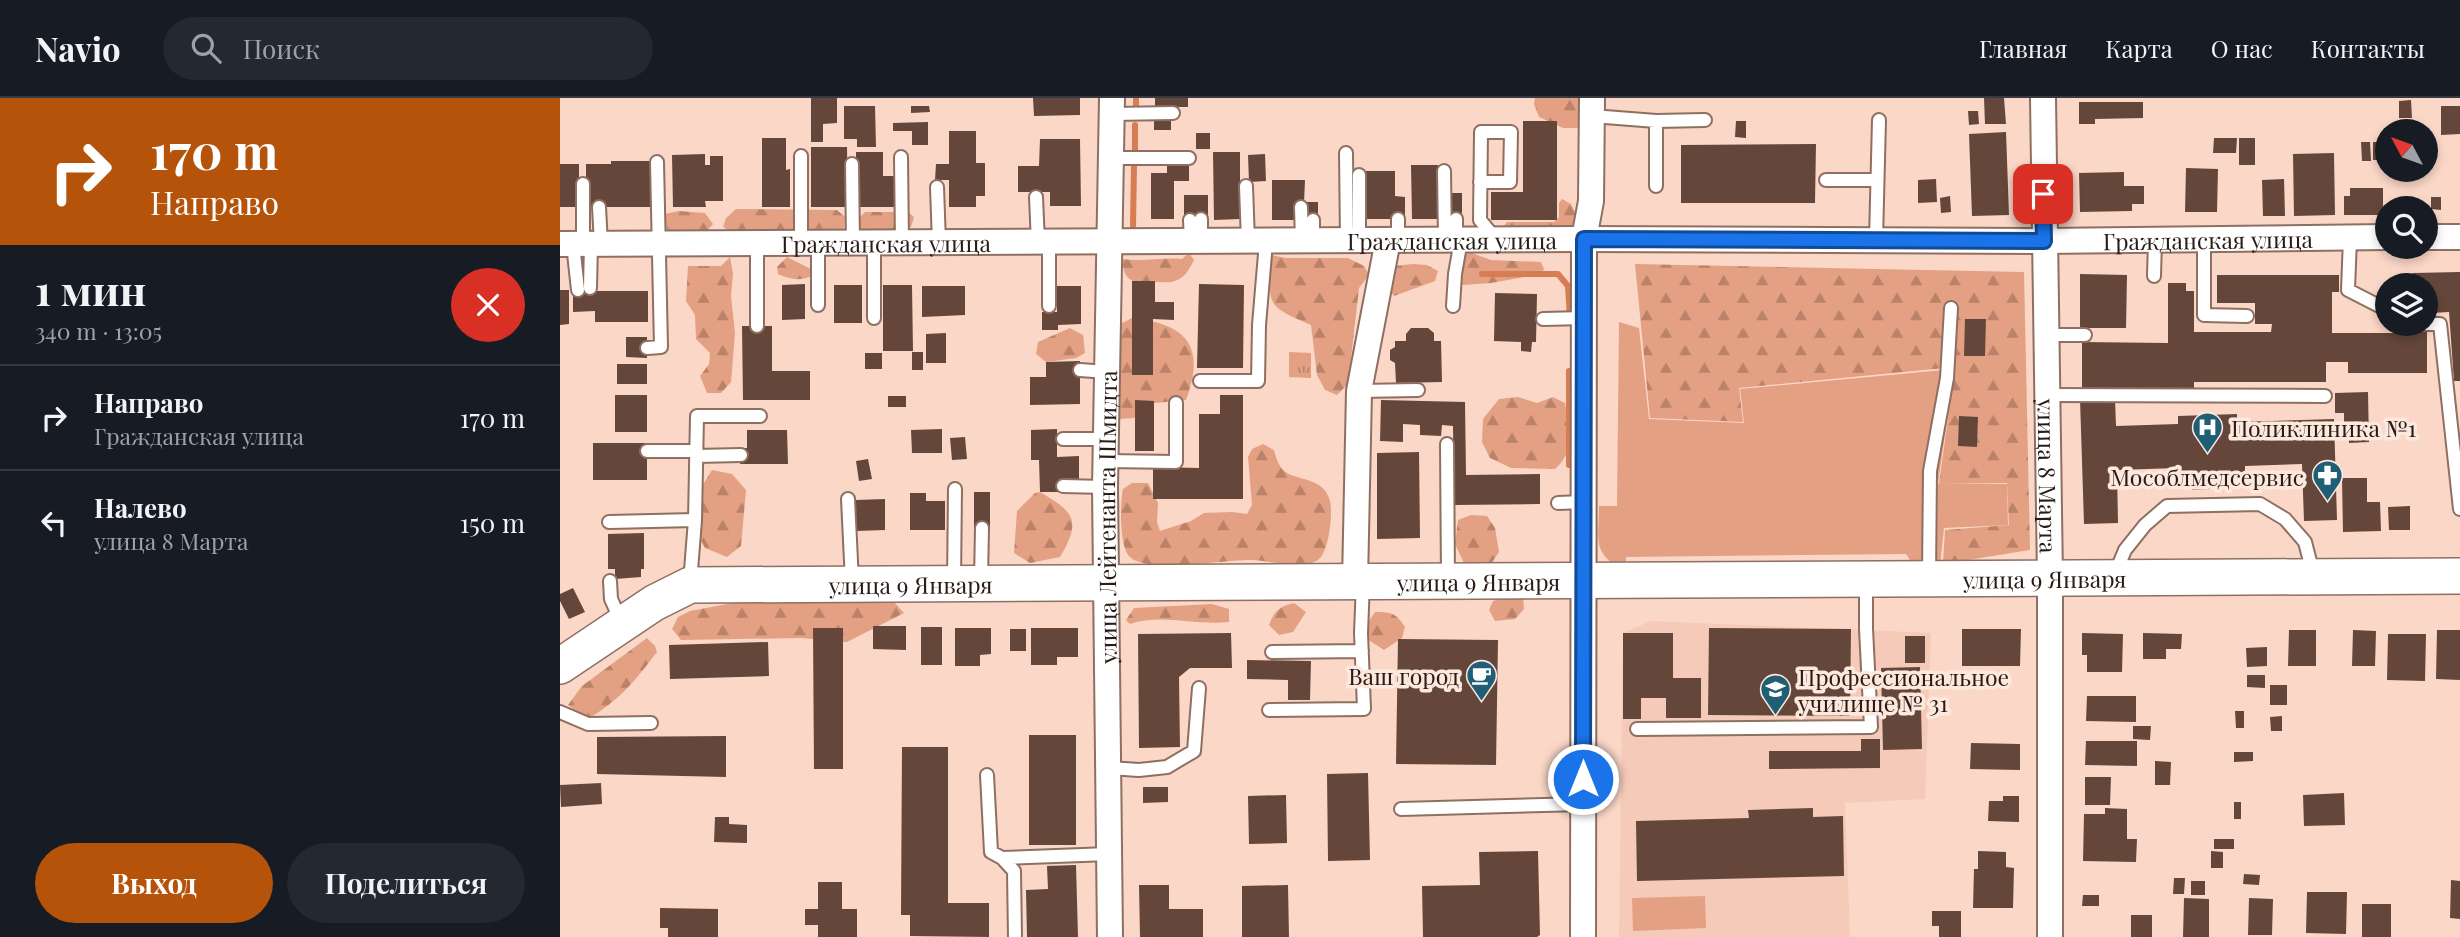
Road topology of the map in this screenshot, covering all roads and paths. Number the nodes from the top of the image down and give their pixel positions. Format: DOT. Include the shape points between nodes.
graph roads {
  1 [pos="2043,98"];
  2 [pos="1112,106"];
  3 [pos="1592,107"];
  4 [pos="1173,113"];
  5 [pos="1705,120"];
  6 [pos="1879,120"];
  7 [pos="1656,121"];
  8 [pos="1346,153"];
  9 [pos="801,156"];
  10 [pos="901,157"];
  11 [pos="1112,158"];
  12 [pos="1189,158"];
  13 [pos="657,162"];
  14 [pos="852,164"];
  15 [pos="1444,172"];
  16 [pos="1359,175"];
  17 [pos="1826,180"];
  18 [pos="1877,180"];
  19 [pos="1480,182"];
  20 [pos="583,184"];
  21 [pos="1246,186"];
  22 [pos="1656,186"];
  23 [pos="937,187"];
  24 [pos="1036,197"];
  25 [pos="599,207"];
  26 [pos="1301,207"];
  27 [pos="1395,233"];
  28 [pos="1309,234"];
  29 [pos="1454,235"];
  30 [pos="2375,237"];
  31 [pos="2438,237"];
  32 [pos="2460,237"];
  33 [pos="2350,238"];
  34 [pos="1584,239"];
  35 [pos="1496,240"];
  36 [pos="1876,240"];
  37 [pos="2155,240"];
  38 [pos="2204,240"];
  39 [pos="1353,241"];
  40 [pos="2044,241"];
  41 [pos="1257,242"];
  42 [pos="902,243"];
  43 [pos="939,243"];
  44 [pos="1044,243"];
  45 [pos="1110,243"];
  46 [pos="581,244"];
  47 [pos="658,244"];
  48 [pos="757,244"];
  49 [pos="809,244"];
  50 [pos="863,244"];
  51 [pos="2154,276"];
  52 [pos="584,289"];
  53 [pos="2375,304"];
  54 [pos="818,305"];
  55 [pos="1049,306"];
  56 [pos="1453,306"];
  57 [pos="1951,308"];
  58 [pos="2247,316"];
  59 [pos="874,318"];
  60 [pos="1585,318"];
  61 [pos="1544,319"];
  62 [pos="2438,324"];
  63 [pos="757,326"];
  64 [pos="2045,335"];
  65 [pos="2085,335"];
  66 [pos="647,348"];
  67 [pos="1080,370"];
  68 [pos="1107,372"];
  69 [pos="1200,381"];
  70 [pos="1418,390"];
  71 [pos="1360,391"];
  72 [pos="2046,395"];
  73 [pos="2325,396"];
  74 [pos="1176,403"];
  75 [pos="760,416"];
  76 [pos="1063,439"];
  77 [pos="1447,444"];
  78 [pos="1106,450"];
  79 [pos="647,451"];
  80 [pos="696,454"];
  81 [pos="741,455"];
  82 [pos="1063,486"];
  83 [pos="1105,487"];
  84 [pos="955,489"];
  85 [pos="848,499"];
  86 [pos="1558,502"];
  87 [pos="1584,502"];
  88 [pos="2460,509"];
  89 [pos="695,520"];
  90 [pos="609,522"];
  91 [pos="982,528"];
  92 [pos="2460,576"];
  93 [pos="2314,577"];
  94 [pos="2050,579"];
  95 [pos="2112,579"];
  96 [pos="1866,580"];
  97 [pos="1929,580"];
  98 [pos="610,581"];
  99 [pos="1584,581"];
  100 [pos="1359,582"];
  101 [pos="1448,582"];
  102 [pos="968,583"];
  103 [pos="1108,583"];
  104 [pos="852,584"];
  105 [pos="690,585"];
  106 [pos="623,624"];
  107 [pos="1362,651"];
  108 [pos="1272,652"];
  109 [pos="560,666"];
  110 [pos="1199,688"];
  111 [pos="1269,710"];
  112 [pos="560,712"];
  113 [pos="651,723"];
  114 [pos="1637,729"];
  115 [pos="1109,768"];
  116 [pos="987,775"];
  117 [pos="1583,804"];
  118 [pos="1401,808"];
  119 [pos="1109,854"];
  120 [pos="1002,858"];
  121 [pos="1015,937"];
  122 [pos="1110,937"];
  123 [pos="1583,937"];
  124 [pos="2050,937"];
  1 -- 40 [label="street, улица 8 Марта"];
  2 -- 4 [label="lane"];
  2 -- 11 [label="street, улица Лейтенанта Шмидта"];
  3 -- 7 [label="lane"];
  3 -- 34 [label="street" via="1591,201"];
  5 -- 7 [label="lane"];
  6 -- 18 [label="lane"];
  7 -- 22 [label="lane"];
  8 -- 39 [label="lane"];
  9 -- 49 [label="lane"];
  10 -- 42 [label="lane"];
  11 -- 12 [label="lane"];
  11 -- 45 [label="street, улица Лейтенанта Шмидта"];
  13 -- 47 [label="lane"];
  14 -- 50 [label="lane"];
  15 -- 29 [label="lane"];
  16 -- 39 [label="lane"];
  17 -- 18 [label="lane"];
  18 -- 36 [label="lane"];
  19 -- 19 [label="lane" via="1510,182 1511,132 1480,132"];
  19 -- 35 [label="lane" via="1480,220"];
  20 -- 46 [label="lane"];
  21 -- 41 [label="lane"];
  23 -- 43 [label="lane"];
  24 -- 44 [label="lane"];
  25 -- 46 [label="lane"];
  26 -- 28 [label="lane"];
  27 -- 29 [label="street, Гражданская улица"];
  27 -- 39 [label="street, Гражданская улица"];
  27 -- 71 [label="street"];
  28 -- 39 [label="street, Гражданская улица"];
  28 -- 41 [label="street, Гражданская улица"];
  29 -- 35 [label="street, Гражданская улица"];
  29 -- 56 [label="lane"];
  30 -- 33 [label="street, Гражданская улица"];
  31 -- 32 [label="street"];
  33 -- 38 [label="street, Гражданская улица"];
  33 -- 53 [label="lane" via="2348,290"];
  34 -- 35 [label="street, Гражданская улица"];
  34 -- 36 [label="street, Гражданская улица"];
  34 -- 60 [label="street"];
  36 -- 40 [label="street, Гражданская улица"];
  37 -- 38 [label="street, Гражданская улица"];
  37 -- 40 [label="street, Гражданская улица"];
  37 -- 51 [label="lane"];
  38 -- 58 [label="lane" via="2204,316"];
  40 -- 64 [label="street, улица 8 Марта"];
  41 -- 45 [label="street, Гражданская улица" via="1196,231"];
  41 -- 69 [label="lane" via="1258,381"];
  42 -- 43 [label="street, Гражданская улица"];
  42 -- 50 [label="street, Гражданская улица"];
  43 -- 44 [label="street, Гражданская улица"];
  44 -- 45 [label="street, Гражданская улица"];
  44 -- 55 [label="lane"];
  45 -- 68 [label="street, улица Лейтенанта Шмидта"];
  46 -- 47 [label="street, Гражданская улица"];
  46 -- 52 [label="lane"];
  47 -- 48 [label="street, Гражданская улица"];
  47 -- 66 [label="lane" via="662,347"];
  48 -- 49 [label="street, Гражданская улица"];
  48 -- 63 [label="lane"];
  49 -- 50 [label="street, Гражданская улица"];
  49 -- 54 [label="lane"];
  50 -- 59 [label="lane"];
  57 -- 97 [label="lane" via="1947,378 1930,471"];
  60 -- 61 [label="lane"];
  60 -- 87 [label="street"];
  62 -- 88 [label="lane"];
  64 -- 65 [label="lane"];
  64 -- 72 [label="street, улица 8 Марта"];
  67 -- 68 [label="lane"];
  68 -- 78 [label="street, улица Лейтенанта Шмидта"];
  70 -- 71 [label="lane"];
  71 -- 100 [label="street"];
  72 -- 73 [label="lane"];
  72 -- 94 [label="street, улица 8 Марта"];
  74 -- 78 [label="lane" via="1176,462"];
  75 -- 80 [label="lane" via="697,416"];
  76 -- 78 [label="lane"];
  77 -- 101 [label="lane"];
  78 -- 83 [label="street, улица Лейтенанта Шмидта"];
  79 -- 80 [label="lane"];
  80 -- 81 [label="lane"];
  80 -- 89 [label="lane"];
  82 -- 83 [label="lane"];
  83 -- 103 [label="street, улица Лейтенанта Шмидта"];
  84 -- 102 [label="lane"];
  85 -- 104 [label="lane"];
  86 -- 87 [label="lane"];
  87 -- 99 [label="street"];
  89 -- 90 [label="lane"];
  89 -- 105 [label="lane"];
  91 -- 102 [label="lane"];
  92 -- 93 [label="street, улица 9 Января"];
  93 -- 95 [label="street, улица 9 Января"];
  93 -- 95 [label="lane" via="2305,542 2285,519 2260,503 2167,506 2124,550"];
  94 -- 95 [label="street, улица 9 Января"];
  94 -- 97 [label="street, улица 9 Января"];
  94 -- 124 [label="street, улица 8 Марта"];
  96 -- 97 [label="street, улица 9 Января"];
  96 -- 99 [label="street, улица 9 Января"];
  96 -- 114 [label="lane" via="1871,727"];
  98 -- 106 [label="lane" via="611,599"];
  99 -- 101 [label="street, улица 9 Января"];
  99 -- 117 [label="street"];
  100 -- 101 [label="street, улица 9 Января"];
  100 -- 103 [label="street, улица 9 Января"];
  100 -- 107 [label="lane"];
  102 -- 103 [label="street, улица 9 Января"];
  102 -- 104 [label="street, улица 9 Января"];
  103 -- 115 [label="street, улица Лейтенанта Шмидта"];
  104 -- 105 [label="street, улица 9 Января"];
  105 -- 106 [label="street, улица 9 Января"];
  106 -- 109 [label="street, улица 9 Января"];
  107 -- 108 [label="lane"];
  107 -- 111 [label="lane" via="1364,709"];
  110 -- 115 [label="lane" via="1194,751 1167,767"];
  112 -- 113 [label="lane" via="588,724"];
  115 -- 119 [label="street, улица Лейтенанта Шмидта"];
  116 -- 120 [label="lane" via="990,852"];
  117 -- 118 [label="lane"];
  117 -- 123 [label="street"];
  119 -- 120 [label="lane"];
  119 -- 122 [label="street, улица Лейтенанта Шмидта"];
  120 -- 121 [label="lane" via="1014,871"];
}
